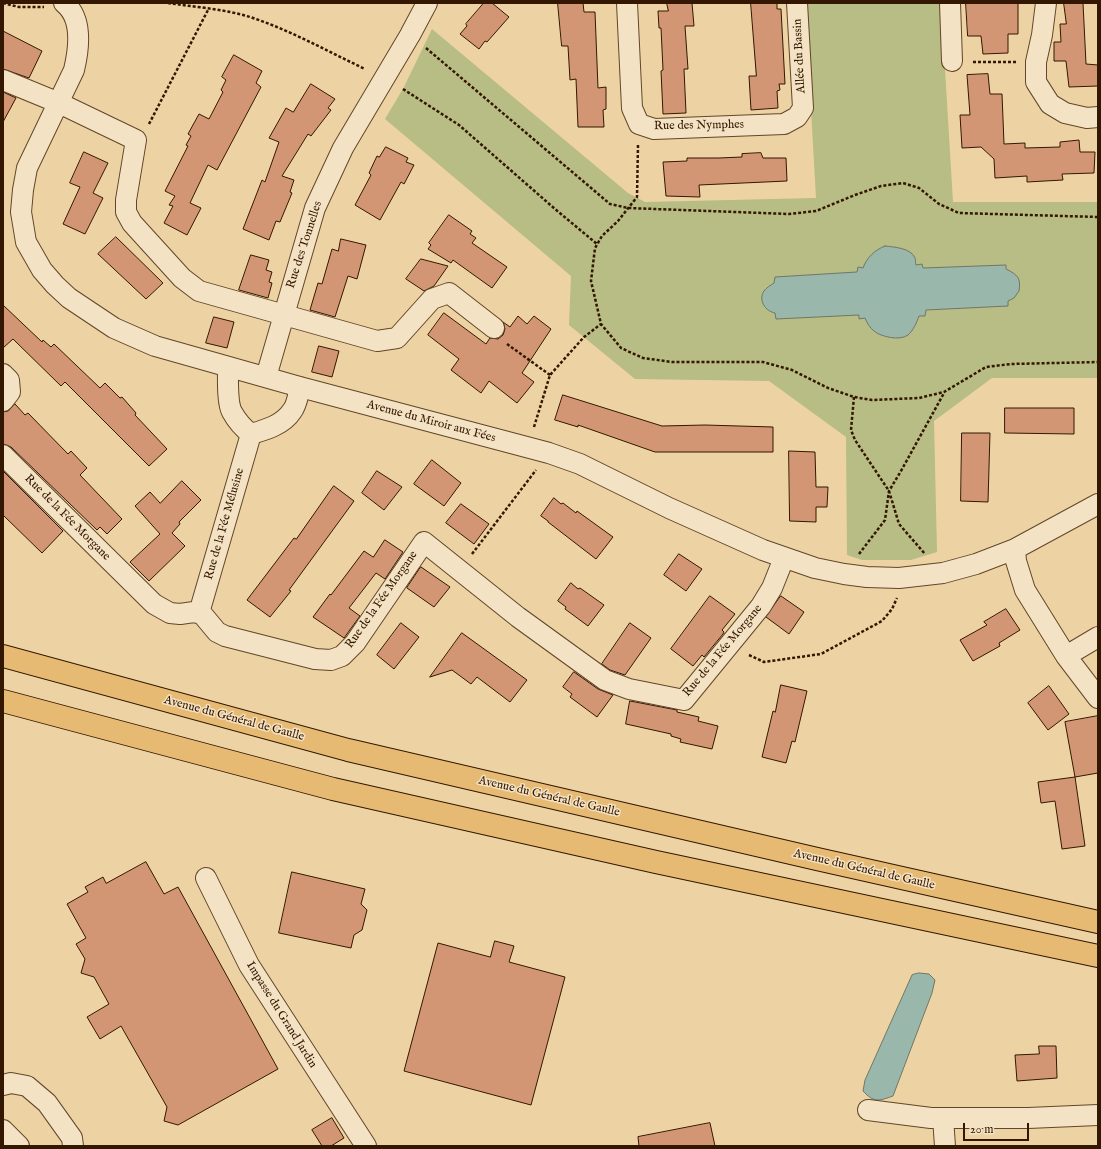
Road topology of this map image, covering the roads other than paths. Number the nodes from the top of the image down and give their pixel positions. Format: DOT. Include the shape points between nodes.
graph roads {
  1 [pos="64,3"];
  2 [pos="427,3"];
  3 [pos="627,3"];
  4 [pos="797,3"];
  5 [pos="950,3"];
  6 [pos="1046,3"];
  7 [pos="952,61"];
  8 [pos="3,80"];
  9 [pos="59,103"];
  10 [pos="803,108"];
  11 [pos="1098,117"];
  12 [pos="284,314"];
  13 [pos="494,328"];
  14 [pos="228,367"];
  15 [pos="3,374"];
  16 [pos="266,377"];
  17 [pos="300,387"];
  18 [pos="3,401"];
  19 [pos="251,434"];
  20 [pos="3,455"];
  21 [pos="1098,504"];
  22 [pos="1015,549"];
  23 [pos="784,558"];
  24 [pos="199,613"];
  25 [pos="1098,637"];
  26 [pos="3,656"];
  27 [pos="1066,656"];
  28 [pos="1098,698"];
  29 [pos="3,701"];
  30 [pos="206,878"];
  31 [pos="1098,922"];
  32 [pos="1098,956"];
  33 [pos="3,1085"];
  34 [pos="868,1110"];
  35 [pos="1098,1115"];
  36 [pos="943,1118"];
  37 [pos="3,1130"];
  38 [pos="19,1146"];
  39 [pos="73,1146"];
  40 [pos="366,1146"];
  41 [pos="945,1146"];
  1 -- 9 [label="street, Avenue du Miroir aux Fées" via="70,8 75,21 78,53 74,70"];
  2 -- 12 [label="street, Rue des Tonnelles" via="344,148 315,208"];
  3 -- 10 [label="street, Rue des Nymphes" via="632,108 639,124 654,129 784,124 797,117"];
  4 -- 10 [label="street, Allée du Bassin"];
  5 -- 7 [label="street"];
  6 -- 11 [label="street" via="1036,62 1036,82 1050,104 1065,113 1087,118"];
  8 -- 9 [label="street"];
  9 -- 12 [label="street" via="136,140 126,212 132,223 182,278 199,291"];
  9 -- 14 [label="street, Avenue du Miroir aux Fées" via="27,168 23,190 21,212 26,242 42,270 69,298 114,328 155,346"];
  12 -- 13 [label="street" via="377,341 397,338 432,300 449,293"];
  12 -- 16 [label="street, Rue des Tonnelles"];
  14 -- 16 [label="street, Avenue du Miroir aux Fées"];
  14 -- 19 [label="street" via="231,411"];
  15 -- 18 [label="street" via="9,380 10,392"];
  16 -- 17 [label="street, Avenue du Miroir aux Fées"];
  17 -- 19 [label="street" via="292,411 284,420 271,428"];
  17 -- 23 [label="street, Avenue du Miroir aux Fées" via="549,453 580,464 676,511"];
  19 -- 24 [label="street, Rue de la Fée Mélusine"];
  20 -- 24 [label="street, Rue de la Fée Morgane" via="154,604 170,614"];
  21 -- 22 [label="street, Avenue du Miroir aux Fées"];
  22 -- 23 [label="street, Avenue du Miroir aux Fées" via="943,574 899,578 844,574"];
  22 -- 27 [label="street" via="1016,562 1025,590"];
  23 -- 24 [label="street, Rue de la Fée Morgane" via="772,588 761,606 684,700 629,689 605,680 518,617 424,542 355,643 342,656 331,660 315,659 225,636 216,632 208,620"];
  25 -- 27 [label="street"];
  26 -- 31 [label="main road, Avenue du Général de Gaulle" via="348,750"];
  27 -- 28 [label="street"];
  29 -- 32 [label="main road" via="333,789 656,862"];
  30 -- 40 [label="street, Impasse du Grand Jardin" via="249,966"];
  33 -- 39 [label="street" via="11,1083 27,1086 47,1103 72,1138"];
  34 -- 36 [label="street"];
  35 -- 36 [label="street"];
  36 -- 41 [label="street"];
  37 -- 38 [label="street"];
}
